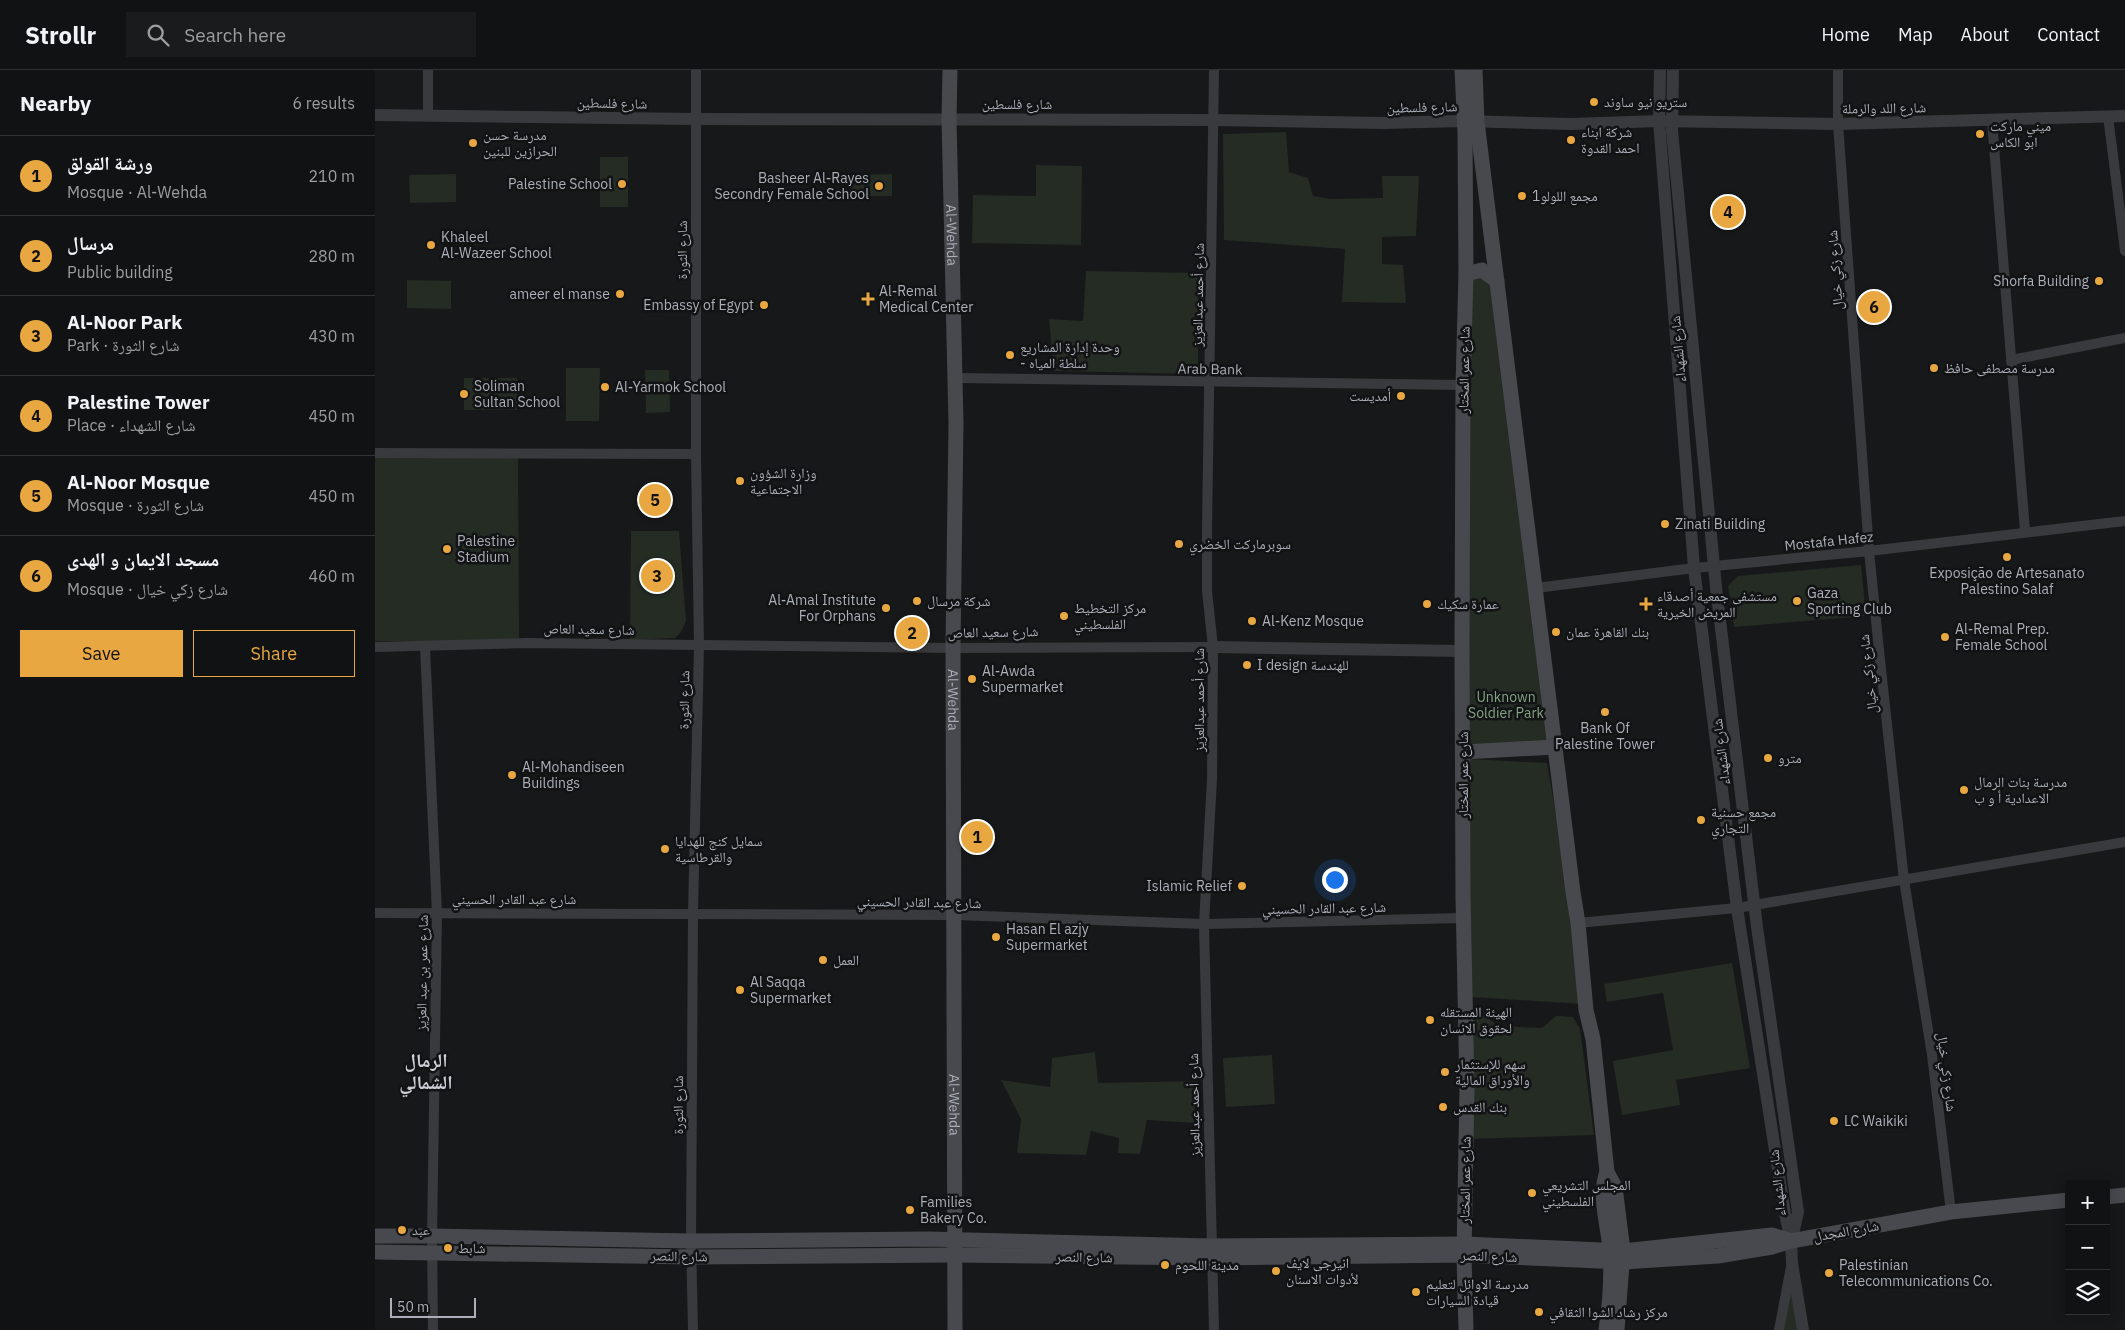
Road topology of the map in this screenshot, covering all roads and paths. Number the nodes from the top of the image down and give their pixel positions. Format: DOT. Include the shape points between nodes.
graph roads {
  1 [pos="428,70"];
  2 [pos="696,70"];
  3 [pos="950,70"];
  4 [pos="1214,70"];
  5 [pos="1462,70"];
  6 [pos="1475,70"];
  7 [pos="1660,70"];
  8 [pos="1673,70"];
  9 [pos="1838,70"];
  10 [pos="2125,108"];
  11 [pos="375,115"];
  12 [pos="428,115"];
  13 [pos="2108,116"];
  14 [pos="2125,116"];
  15 [pos="696,119"];
  16 [pos="949,119"];
  17 [pos="1214,120"];
  18 [pos="1470,121"];
  19 [pos="1665,121"];
  20 [pos="1993,121"];
  21 [pos="1838,124"];
  22 [pos="2125,251"];
  23 [pos="1466,274"];
  24 [pos="1497,281"];
  25 [pos="2125,338"];
  26 [pos="2011,360"];
  27 [pos="956,378"];
  28 [pos="1210,383"];
  29 [pos="1463,385"];
  30 [pos="375,453"];
  31 [pos="696,454"];
  32 [pos="2125,521"];
  33 [pos="2025,531"];
  34 [pos="1869,551"];
  35 [pos="1713,566"];
  36 [pos="1694,568"];
  37 [pos="1536,588"];
  38 [pos="699,646"];
  39 [pos="375,647"];
  40 [pos="425,647"];
  41 [pos="1213,647"];
  42 [pos="953,648"];
  43 [pos="1462,651"];
  44 [pos="1555,747"];
  45 [pos="1464,752"];
  46 [pos="2125,842"];
  47 [pos="1904,880"];
  48 [pos="1754,905"];
  49 [pos="1737,908"];
  50 [pos="375,913"];
  51 [pos="437,913"];
  52 [pos="693,913"];
  53 [pos="955,915"];
  54 [pos="1463,918"];
  55 [pos="1579,923"];
  56 [pos="1204,924"];
  57 [pos="2125,1195"];
  58 [pos="2110,1196"];
  59 [pos="2065,1200"];
  60 [pos="1951,1212"];
  61 [pos="375,1236"];
  62 [pos="432,1236"];
  63 [pos="1791,1240"];
  64 [pos="691,1242"];
  65 [pos="954,1248"];
  66 [pos="1464,1249"];
  67 [pos="432,1251"];
  68 [pos="375,1252"];
  69 [pos="1211,1252"];
  70 [pos="1617,1256"];
  71 [pos="691,1257"];
  72 [pos="1792,1263"];
  73 [pos="433,1330"];
  74 [pos="693,1330"];
  75 [pos="955,1330"];
  76 [pos="1214,1330"];
  77 [pos="1466,1330"];
  78 [pos="1606,1330"];
  79 [pos="1617,1330"];
  80 [pos="1779,1330"];
  81 [pos="1803,1330"];
  1 -- 12 [label="street"];
  2 -- 15 [label="street, شارع الثورة"];
  3 -- 16 [label="main road, Al-Wehda"];
  4 -- 17 [label="street, شارع أحمد عبدالعزيز"];
  5 -- 18 [label="main road, شارع عمر المختار"];
  6 -- 18 [label="main road, شارع عمر المختار"];
  7 -- 19 [label="street, شارع الشهداء"];
  8 -- 19 [label="street, شارع الشهداء"];
  9 -- 21 [label="street, شارع زكي خيال"];
  10 -- 13 [label="street, شارع اللد والرملة"];
  11 -- 12 [label="street, شارع فلسطين"];
  12 -- 15 [label="street, شارع فلسطين"];
  13 -- 14 [label="street, شارع اللد والرملة"];
  13 -- 20 [label="street, شارع اللد والرملة"];
  13 -- 22 [label="street"];
  15 -- 16 [label="street, شارع فلسطين"];
  15 -- 31 [label="street, شارع الثورة"];
  16 -- 17 [label="street, شارع فلسطين"];
  16 -- 27 [label="main road, Al-Wehda"];
  17 -- 18 [label="street, شارع فلسطين"];
  17 -- 28 [label="street, شارع أحمد عبدالعزيز"];
  18 -- 19 [label="street, شارع فلسطين" via="1571,124"];
  18 -- 23 [label="main road, شارع عمر المختار"];
  18 -- 24 [label="main road, شارع عمر المختار"];
  19 -- 21 [label="street, شارع اللد والرملة"];
  19 -- 35 [label="street, شارع الشهداء"];
  19 -- 36 [label="street, شارع الشهداء"];
  20 -- 21 [label="street, شارع اللد والرملة"];
  20 -- 26 [label="street"];
  21 -- 34 [label="street, شارع زكي خيال"];
  23 -- 24 [label="main road" via="1482,270"];
  23 -- 29 [label="main road, شارع عمر المختار"];
  24 -- 37 [label="main road, شارع عمر المختار"];
  25 -- 26 [label="street"];
  26 -- 33 [label="street"];
  27 -- 28 [label="street, Arab Bank"];
  27 -- 42 [label="main road, Al-Wehda"];
  28 -- 29 [label="street, Arab Bank"];
  28 -- 41 [label="street, شارع أحمد عبدالعزيز" via="1207,592"];
  29 -- 43 [label="main road, شارع عمر المختار"];
  30 -- 31 [label="street"];
  31 -- 38 [label="street, شارع الثورة"];
  32 -- 33 [label="street, Mostafa Hafez"];
  33 -- 34 [label="street, Mostafa Hafez"];
  34 -- 35 [label="street, Mostafa Hafez"];
  34 -- 47 [label="street, شارع زكي خيال"];
  35 -- 36 [label="street, Mostafa Hafez"];
  35 -- 48 [label="street, شارع الشهداء"];
  36 -- 37 [label="street, Mostafa Hafez"];
  36 -- 49 [label="street, شارع الشهداء"];
  37 -- 44 [label="main road, شارع عمر المختار"];
  38 -- 40 [label="street, شارع سعيد العاص" via="528,643"];
  38 -- 42 [label="street, شارع سعيد العاص"];
  38 -- 52 [label="street, شارع الثورة"];
  39 -- 40 [label="street, شارع سعيد العاص"];
  40 -- 51 [label="street, شارع عمر بن عبد العزيز"];
  41 -- 42 [label="street, شارع سعيد العاص"];
  41 -- 43 [label="street, شارع سعيد العاص"];
  41 -- 56 [label="street, شارع أحمد عبدالعزيز" via="1212,779"];
  42 -- 53 [label="main road, Al-Wehda"];
  43 -- 45 [label="main road, شارع عمر المختار"];
  44 -- 45 [label="main road"];
  44 -- 55 [label="main road, شارع عمر المختار"];
  45 -- 54 [label="main road, شارع عمر المختار"];
  46 -- 47 [label="street"];
  47 -- 48 [label="street"];
  47 -- 60 [label="street, شارع زكي خيال" via="1932,1055"];
  48 -- 49 [label="street"];
  48 -- 63 [label="street, شارع الشهداء" via="1798,1212"];
  49 -- 55 [label="street"];
  49 -- 63 [label="street, شارع الشهداء"];
  50 -- 51 [label="street, شارع عبد القادر الحسيني"];
  51 -- 52 [label="street, شارع عبد القادر الحسيني"];
  51 -- 62 [label="street, شارع عمر بن عبد العزيز"];
  52 -- 53 [label="street, شارع عبد القادر الحسيني"];
  52 -- 64 [label="street, شارع الثورة"];
  53 -- 56 [label="street, شارع عبد القادر الحسيني"];
  53 -- 65 [label="main road, Al-Wehda"];
  54 -- 56 [label="street, شارع عبد القادر الحسيني"];
  54 -- 66 [label="main road, شارع عمر المختار" via="1467,1087"];
  55 -- 70 [label="main road, شارع عمر المختار" via="1586,1010 1593,1039 1607,1172 1615,1187"];
  56 -- 69 [label="street, شارع أحمد عبدالعزيز"];
  57 -- 58 [label="main road"];
  59 -- 60 [label="main road, شارع المجدل"];
  60 -- 63 [label="main road, شارع المجدل"];
  61 -- 62 [label="main road, شارع النصر"];
  62 -- 64 [label="main road, شارع النصر"];
  62 -- 67 [label="street, شارع عمر بن عبد العزيز"];
  63 -- 70 [label="main road, شارع المجدل" via="1772,1235"];
  63 -- 72 [label="street"];
  64 -- 65 [label="main road, شارع النصر" via="928,1240"];
  64 -- 71 [label="street, شارع الثورة"];
  65 -- 69 [label="main road, شارع النصر"];
  65 -- 71 [label="main road, شارع النصر"];
  65 -- 75 [label="main road, Al-Wehda"];
  66 -- 69 [label="main road, شارع النصر"];
  66 -- 70 [label="main road, شارع النصر"];
  66 -- 77 [label="main road, شارع عمر المختار"];
  67 -- 68 [label="main road, شارع النصر"];
  67 -- 71 [label="main road, شارع النصر"];
  67 -- 73 [label="street, شارع عمر بن عبد العزيز"];
  69 -- 76 [label="street, شارع أحمد عبدالعزيز"];
  70 -- 78 [label="main road"];
  70 -- 79 [label="main road"];
  71 -- 74 [label="street, شارع الثورة"];
  72 -- 80 [label="street"];
  72 -- 81 [label="street"];
}
